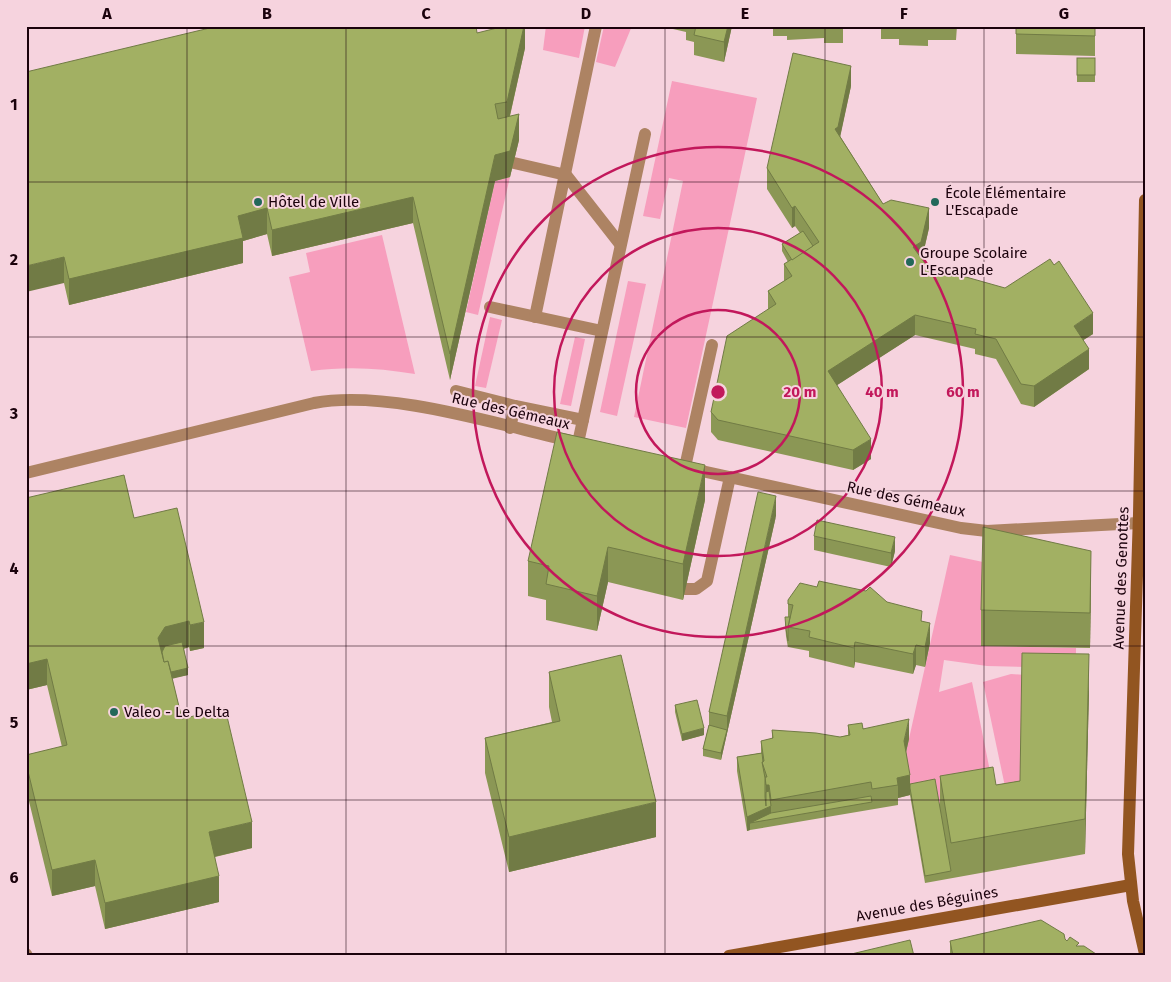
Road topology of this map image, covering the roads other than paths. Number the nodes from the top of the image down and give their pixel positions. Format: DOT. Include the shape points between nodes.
graph roads {
  1 [pos="596,26"];
  2 [pos="645,134"];
  3 [pos="514,163"];
  4 [pos="566,175"];
  5 [pos="1145,200"];
  6 [pos="620,244"];
  7 [pos="490,307"];
  8 [pos="535,317"];
  9 [pos="602,331"];
  10 [pos="712,345"];
  11 [pos="456,391"];
  12 [pos="516,406"];
  13 [pos="582,420"];
  14 [pos="510,428"];
  15 [pos="578,443"];
  16 [pos="594,447"];
  17 [pos="26,473"];
  18 [pos="730,477"];
  19 [pos="1141,517"];
  20 [pos="685,589"];
  21 [pos="1131,885"];
  22 [pos="1145,954"];
  23 [pos="729,956"];
  1 -- 4 [label="street"];
  2 -- 6 [label="street"];
  3 -- 4 [label="street"];
  4 -- 6 [label="street"];
  4 -- 8 [label="street"];
  5 -- 19 [label="street, Avenue des Genottes"];
  6 -- 9 [label="street"];
  7 -- 8 [label="street"];
  8 -- 9 [label="street"];
  9 -- 13 [label="street"];
  10 -- 18 [label="street, Rue des Gémeaux" via="680,466"];
  11 -- 12 [label="street"];
  12 -- 13 [label="street"];
  12 -- 14 [label="street"];
  13 -- 15 [label="street"];
  14 -- 15 [label="street, Rue des Gémeaux"];
  14 -- 17 [label="street, Rue des Gémeaux" via="425,408 354,400 325,401"];
  15 -- 16 [label="street, Rue des Gémeaux"];
  18 -- 19 [label="street, Rue des Gémeaux" via="951,526 987,531"];
  18 -- 20 [label="street" via="707,581 696,589"];
  19 -- 21 [label="street, Avenue des Genottes" via="1128,854"];
  21 -- 22 [label="street, Avenue des Genottes"];
  21 -- 23 [label="street, Avenue des Béguines"];
}
